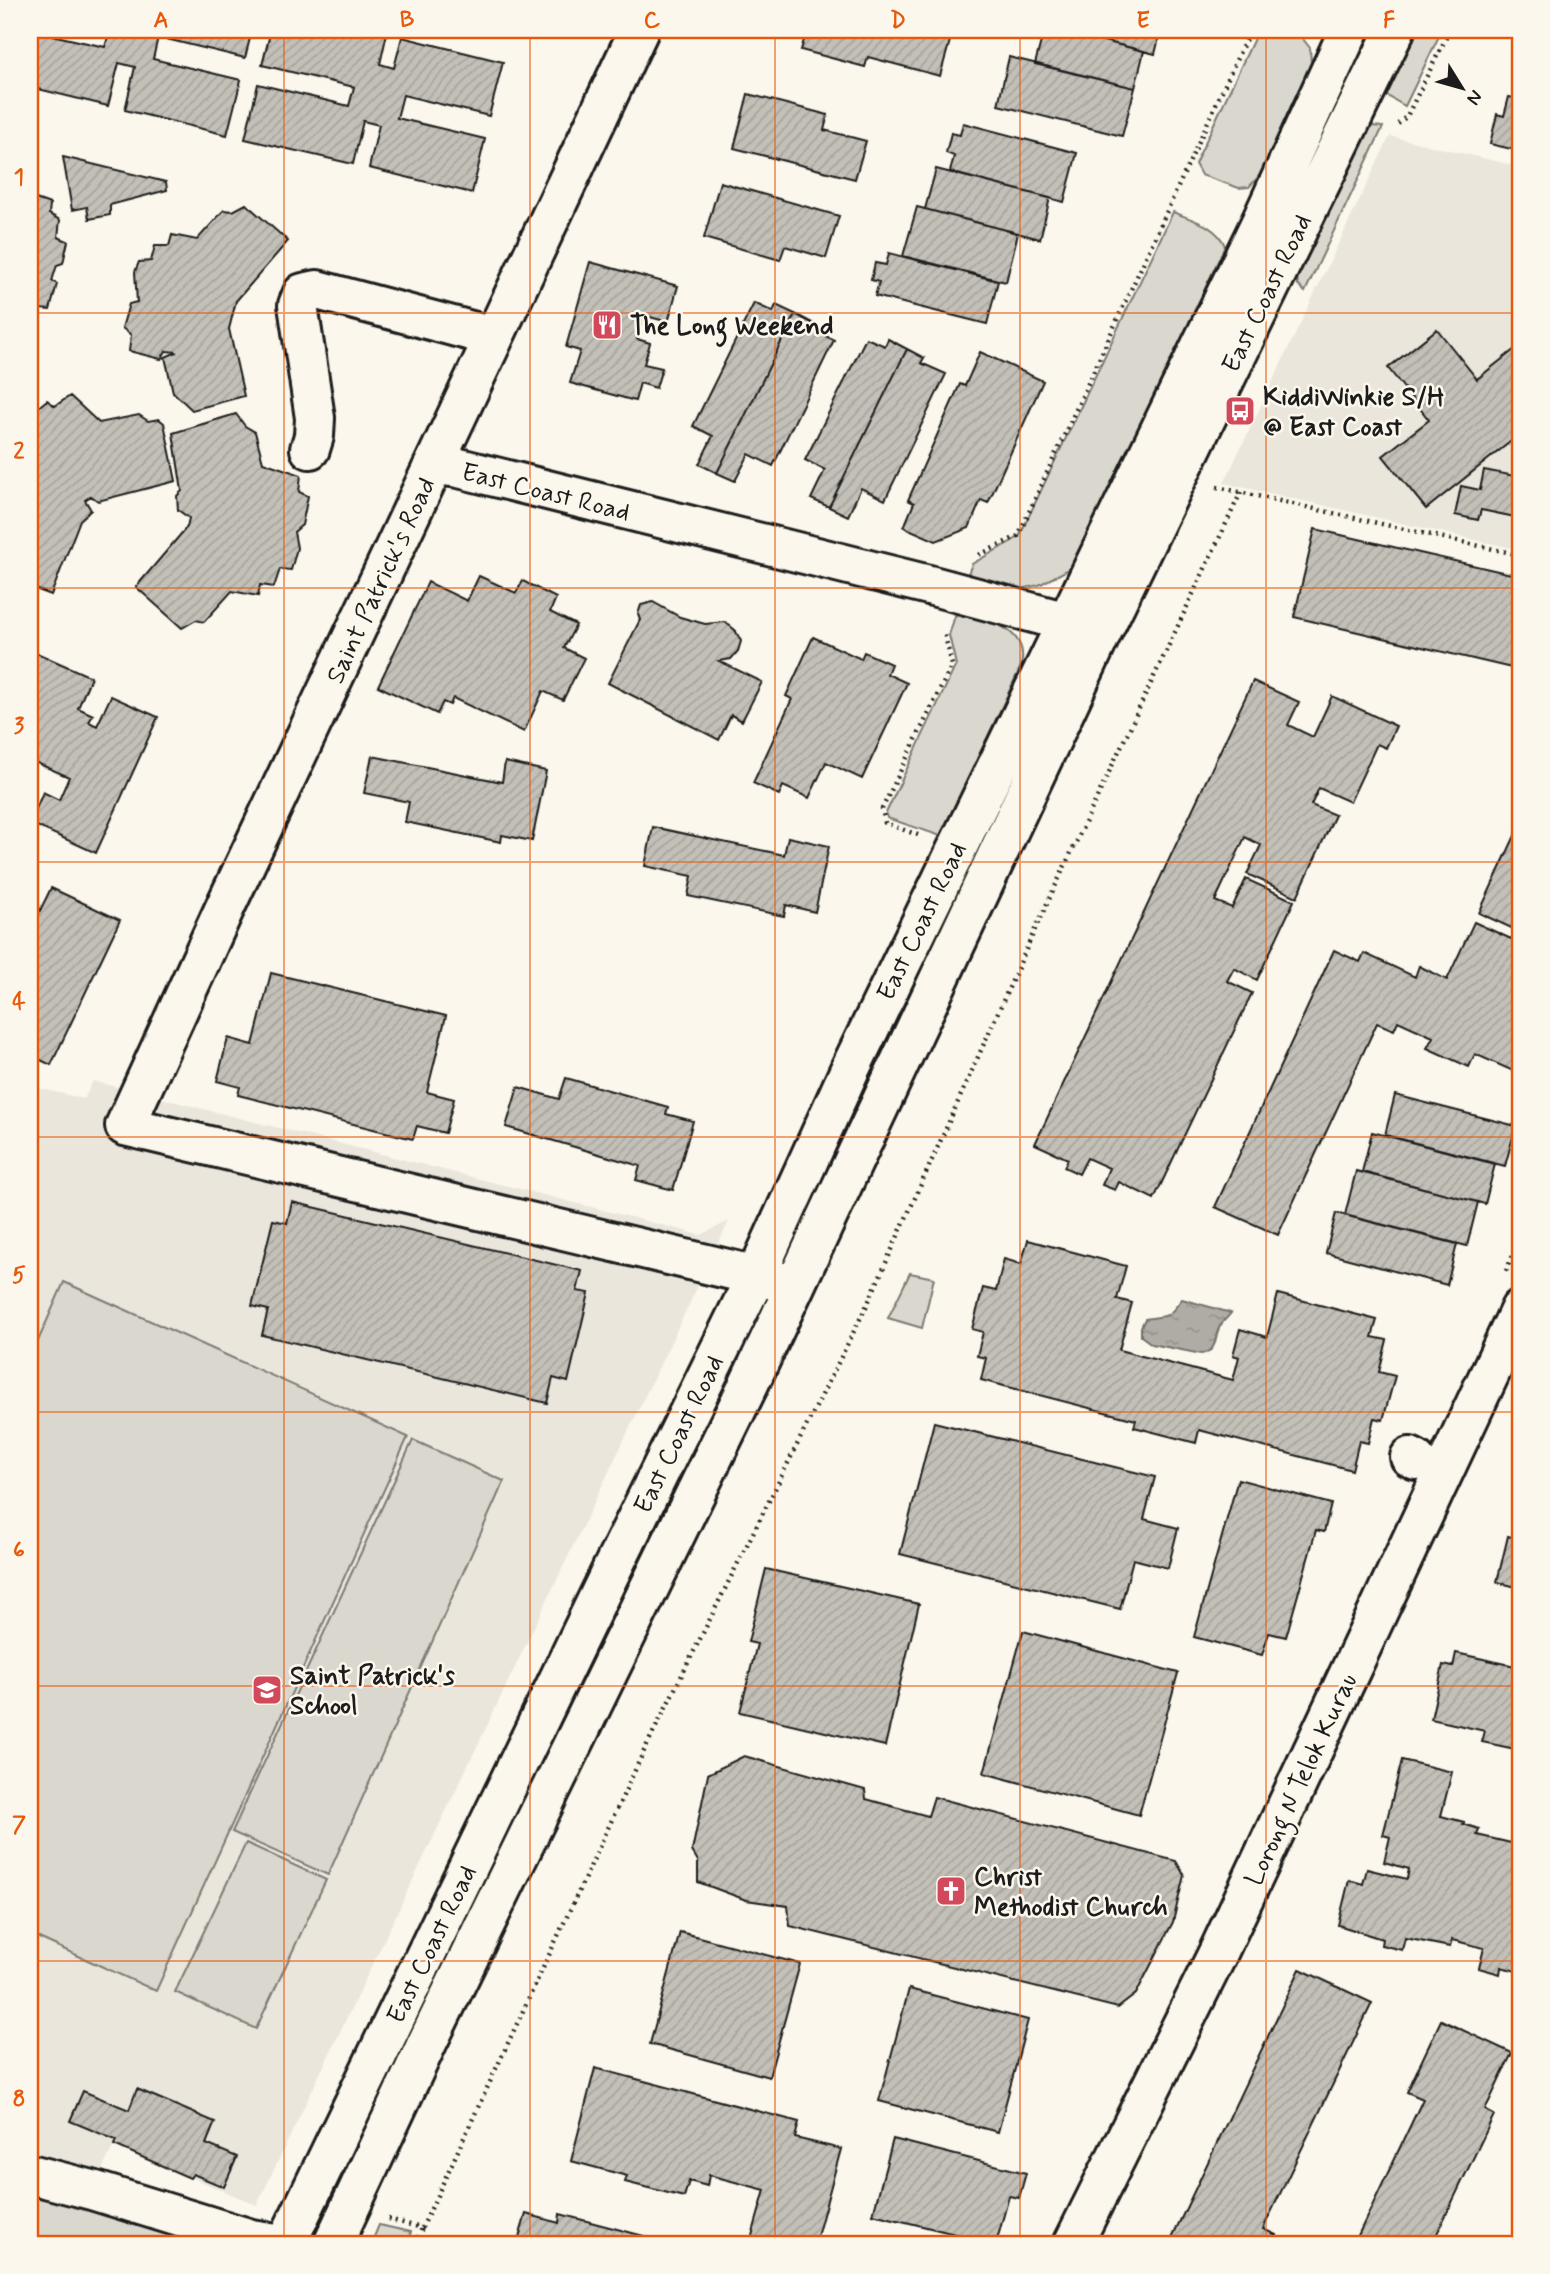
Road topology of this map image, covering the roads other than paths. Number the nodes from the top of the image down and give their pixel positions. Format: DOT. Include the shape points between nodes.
graph roads {
  1 [pos="639,30"];
  2 [pos="1349,30"];
  3 [pos="1395,30"];
  4 [pos="494,337"];
  5 [pos="310,449"];
  6 [pos="434,465"];
  7 [pos="1066,621"];
  8 [pos="1102,632"];
  9 [pos="757,1274"];
  10 [pos="795,1285"];
  11 [pos="1520,1309"];
  12 [pos="30,2174"];
  13 [pos="284,2244"];
  14 [pos="333,2244"];
  15 [pos="1073,2244"];
  1 -- 4 [label="main road, Saint Patrick's Road"];
  2 -- 7 [label="main road, East Coast Road"];
  3 -- 8 [label="main road, East Coast Road"];
  4 -- 5 [label="main road" via="317,290 303,293 298,305 315,418"];
  4 -- 6 [label="main road, Saint Patrick's Road"];
  6 -- 7 [label="main road, East Coast Road"];
  6 -- 9 [label="main road, Saint Patrick's Road" via="133,1110"];
  7 -- 8 [label="main road, East Coast Road"];
  7 -- 9 [label="main road, East Coast Road" via="850,1067"];
  8 -- 10 [label="main road, East Coast Road"];
  9 -- 10 [label="main road"];
  9 -- 13 [label="main road, East Coast Road"];
  10 -- 14 [label="main road, East Coast Road"];
  11 -- 15 [label="main road, Lorong N Telok Kurau" via="1217,1955"];
  12 -- 13 [label="main road" via="251,2239"];
}
